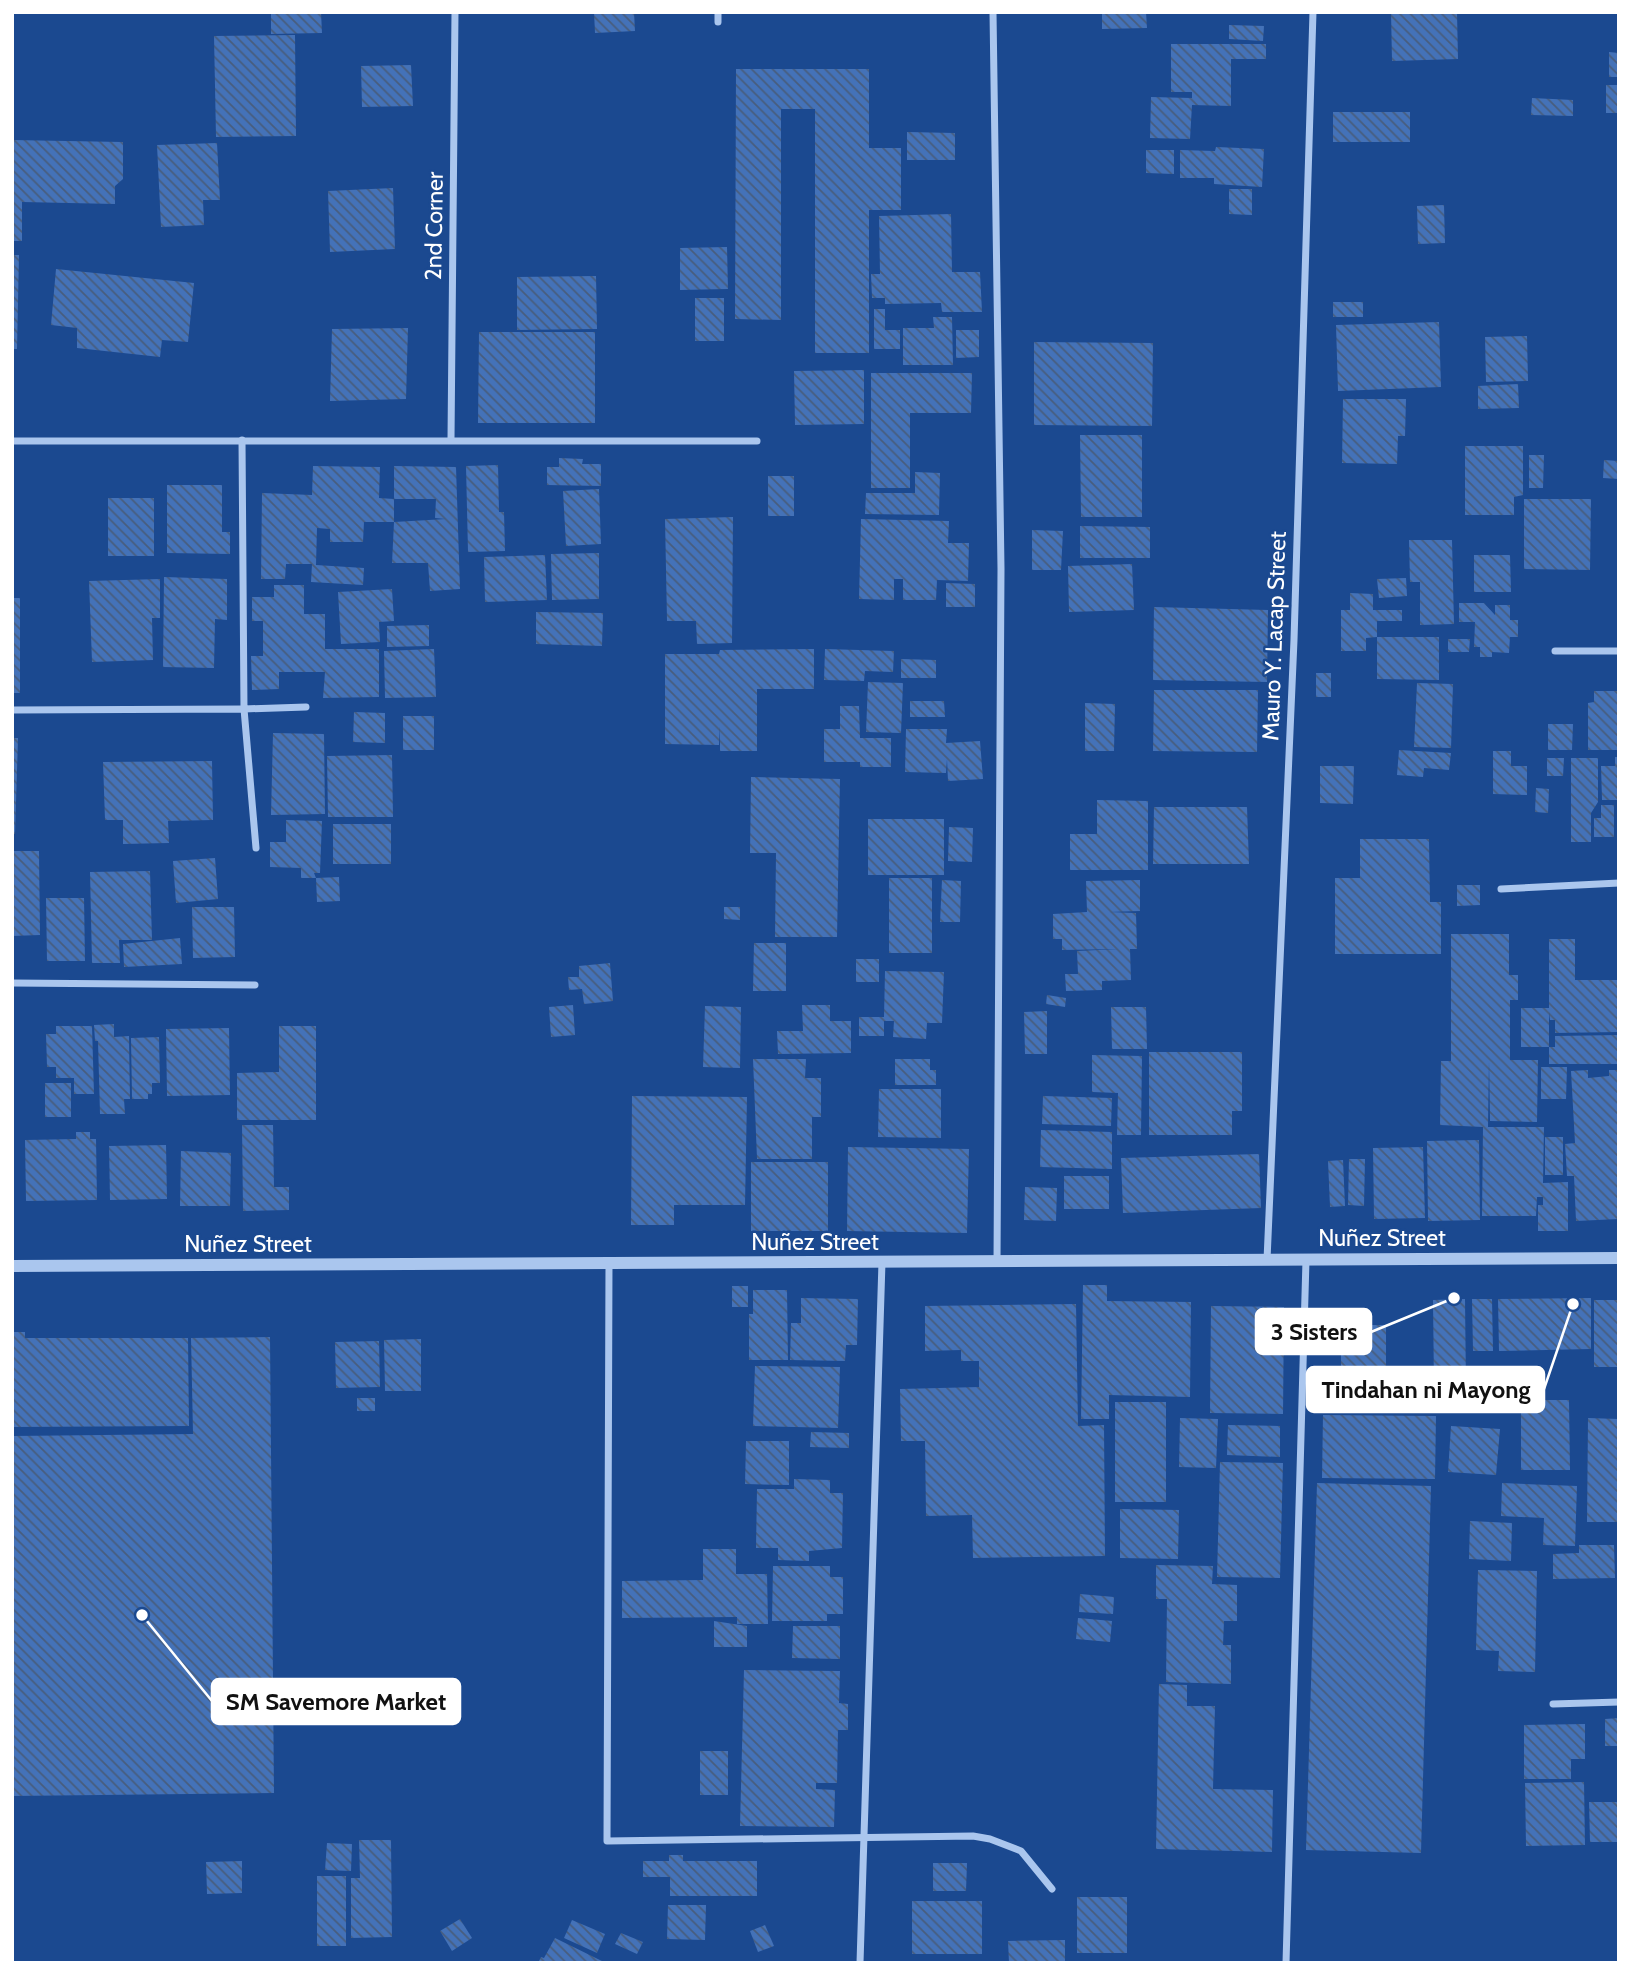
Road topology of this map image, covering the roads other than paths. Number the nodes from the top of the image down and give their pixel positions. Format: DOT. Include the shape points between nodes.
graph roads {
  1 [pos="456,12"];
  2 [pos="718,12"];
  3 [pos="993,12"];
  4 [pos="1313,12"];
  5 [pos="718,22"];
  6 [pos="451,439"];
  7 [pos="242,440"];
  8 [pos="12,441"];
  9 [pos="757,441"];
  10 [pos="1555,651"];
  11 [pos="1619,651"];
  12 [pos="306,707"];
  13 [pos="244,709"];
  14 [pos="12,710"];
  15 [pos="256,848"];
  16 [pos="1619,883"];
  17 [pos="1502,889"];
  18 [pos="12,983"];
  19 [pos="255,985"];
  20 [pos="1619,1258"];
  21 [pos="1267,1260"];
  22 [pos="1306,1260"];
  23 [pos="882,1262"];
  24 [pos="997,1262"];
  25 [pos="609,1264"];
  26 [pos="12,1266"];
  27 [pos="1619,1702"];
  28 [pos="1553,1704"];
  29 [pos="862,1839"];
  30 [pos="1052,1889"];
  31 [pos="860,1963"];
  32 [pos="1286,1963"];
  1 -- 6 [label="street, 2nd Corner"];
  2 -- 5 [label="street"];
  3 -- 24 [label="street" via="1001,569"];
  4 -- 21 [label="street, Mauro Y. Lacap Street" via="1294,640"];
  6 -- 7 [label="street"];
  6 -- 9 [label="street"];
  7 -- 8 [label="street"];
  7 -- 13 [label="street"];
  10 -- 11 [label="street"];
  12 -- 13 [label="street"];
  13 -- 14 [label="street"];
  13 -- 15 [label="street"];
  16 -- 17 [label="street"];
  18 -- 19 [label="street"];
  20 -- 22 [label="street, Nuñez Street"];
  21 -- 22 [label="street, Nuñez Street"];
  21 -- 24 [label="street, Nuñez Street"];
  22 -- 32 [label="street"];
  23 -- 24 [label="street, Nuñez Street"];
  23 -- 25 [label="street, Nuñez Street"];
  23 -- 29 [label="street"];
  25 -- 26 [label="street, Nuñez Street"];
  25 -- 29 [label="street" via="607,1841"];
  27 -- 28 [label="street"];
  29 -- 30 [label="street" via="990,1839 1021,1851"];
  29 -- 31 [label="street"];
}
